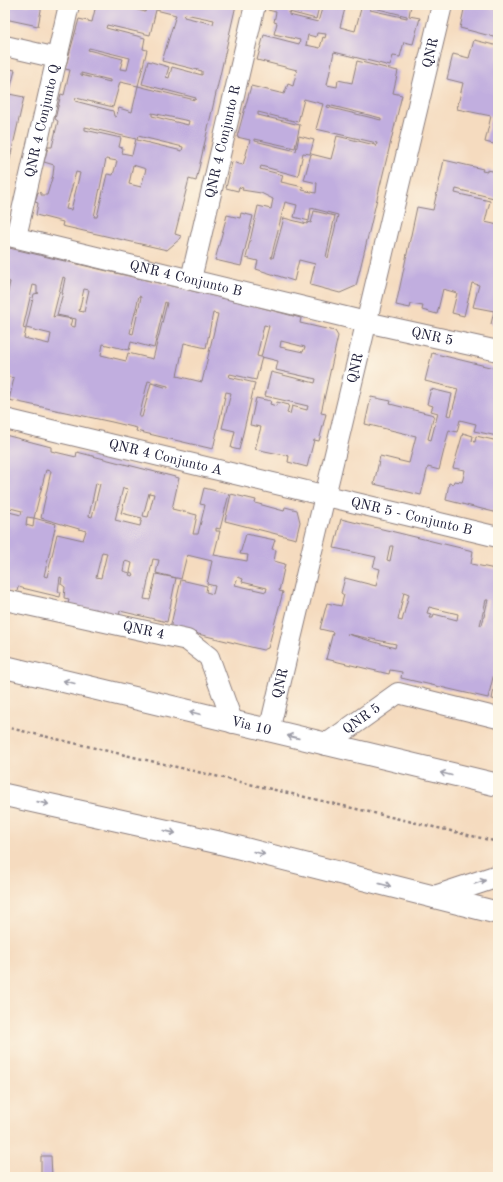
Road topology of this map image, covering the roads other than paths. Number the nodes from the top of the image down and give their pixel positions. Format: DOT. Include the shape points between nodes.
graph roads {
  1 [pos="69,5"];
  2 [pos="255,5"];
  3 [pos="442,5"];
  4 [pos="5,46"];
  5 [pos="57,58"];
  6 [pos="10,236"];
  7 [pos="191,279"];
  8 [pos="366,322"];
  9 [pos="498,351"];
  10 [pos="5,419"];
  11 [pos="326,495"];
  12 [pos="498,537"];
  13 [pos="5,600"];
  14 [pos="5,666"];
  15 [pos="498,718"];
  16 [pos="233,722"];
  17 [pos="269,731"];
  18 [pos="326,745"];
  19 [pos="467,779"];
  20 [pos="498,785"];
  21 [pos="498,794"];
  22 [pos="5,795"];
  23 [pos="498,876"];
  24 [pos="436,897"];
  25 [pos="498,913"];
  1 -- 5 [label="street, QNR 4 Conjunto Q"];
  2 -- 7 [label="street, QNR 4 Conjunto R"];
  3 -- 8 [label="street, QNR"];
  4 -- 5 [label="street"];
  5 -- 6 [label="street, QNR 4 Conjunto Q"];
  6 -- 7 [label="street, QNR 4 Conjunto B"];
  7 -- 8 [label="street, QNR 4 Conjunto B"];
  8 -- 9 [label="street, QNR 5"];
  8 -- 11 [label="street, QNR"];
  10 -- 11 [label="street, QNR 4 Conjunto A"];
  11 -- 12 [label="street, QNR 5 - Conjunto B"];
  11 -- 17 [label="street, QNR"];
  13 -- 16 [label="street, QNR 4" via="188,640 209,657"];
  16 -- 14 [label="main road, Via 10, one-way"];
  15 -- 18 [label="street, QNR 5" via="398,693"];
  16 -- 17 [label="main road, Via 10"];
  18 -- 17 [label="main road, Via 10, one-way"];
  19 -- 18 [label="main road, Via 10, one-way"];
  19 -- 20 [label="main road, Via 10"];
  19 -- 21 [label="main road"];
  22 -- 24 [label="main road, one-way" via="221,843"];
  24 -- 23 [label="main road, one-way"];
  24 -- 25 [label="main road"];
}
